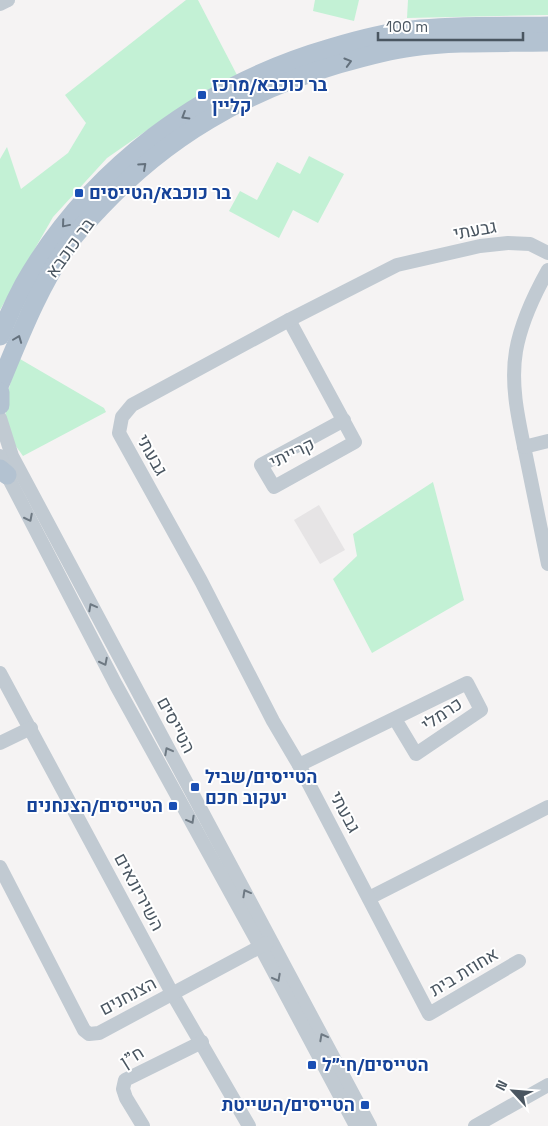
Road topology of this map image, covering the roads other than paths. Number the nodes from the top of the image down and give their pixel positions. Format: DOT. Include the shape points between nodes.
graph roads {
  1 [pos="8,0"];
  2 [pos="0,4"];
  3 [pos="548,26"];
  4 [pos="548,42"];
  5 [pos="548,253"];
  6 [pos="548,270"];
  7 [pos="5,319"];
  8 [pos="289,320"];
  9 [pos="0,336"];
  10 [pos="0,384"];
  11 [pos="0,392"];
  12 [pos="0,406"];
  13 [pos="0,418"];
  14 [pos="344,420"];
  15 [pos="548,441"];
  16 [pos="524,447"];
  17 [pos="0,456"];
  18 [pos="3,472"];
  19 [pos="548,564"];
  20 [pos="0,673"];
  21 [pos="395,719"];
  22 [pos="31,728"];
  23 [pos="0,743"];
  24 [pos="299,766"];
  25 [pos="548,807"];
  26 [pos="0,867"];
  27 [pos="369,898"];
  28 [pos="266,943"];
  29 [pos="518,962"];
  30 [pos="172,993"];
  31 [pos="429,1014"];
  32 [pos="202,1042"];
  33 [pos="548,1085"];
  34 [pos="143,1126"];
  35 [pos="249,1126"];
  36 [pos="356,1126"];
  37 [pos="370,1126"];
  38 [pos="475,1126"];
  1 -- 2 [label="street"];
  3 -- 7 [label="main road, בר כוכבא, one-way" via="411,30 310,54 256,75 174,122 134,151 102,181 60,229"];
  10 -- 4 [label="main road, בר כוכבא, one-way" via="39,291 73,238 146,163 220,112 304,74 412,47 478,42"];
  5 -- 8 [label="street, גבעתי" via="530,244 508,243 480,246 397,265"];
  6 -- 16 [label="street" via="523,322 516,352 514,384"];
  7 -- 9 [label="main road, בר כוכבא"];
  8 -- 14 [label="street, קרייתי"];
  8 -- 24 [label="street, גבעתי" via="132,405 122,417 119,433"];
  11 -- 12 [label="main road"];
  28 -- 13 [label="street, הטייסים, one-way" via="179,770 12,456"];
  14 -- 14 [label="street, קרייתי" via="261,465 274,486 355,442"];
  15 -- 16 [label="street"];
  16 -- 19 [label="street"];
  17 -- 18 [label="street, הטייסים"];
  18 -- 28 [label="street, הטייסים, one-way" via="116,685"];
  20 -- 22 [label="street, השיריונאים"];
  21 -- 21 [label="street, כרמלי" via="416,754 480,710 467,683"];
  21 -- 24 [label="street, כרמלי"];
  22 -- 23 [label="street"];
  22 -- 30 [label="street, השיריונאים"];
  24 -- 27 [label="street, גבעתי"];
  25 -- 27 [label="street"];
  26 -- 30 [label="street, הצנחנים" via="84,1030 89,1034 99,1033"];
  27 -- 31 [label="street, גבעתי"];
  28 -- 30 [label="street, הצנחנים"];
  28 -- 36 [label="street, הטייסים, one-way"];
  37 -- 28 [label="street, הטייסים, one-way"];
  29 -- 31 [label="street, אחוזת בית"];
  30 -- 32 [label="street, השיריונאים"];
  32 -- 34 [label="street, ח\"ן" via="125,1080 126,1098"];
  32 -- 35 [label="street, השיריונאים"];
  33 -- 38 [label="street"];
}
